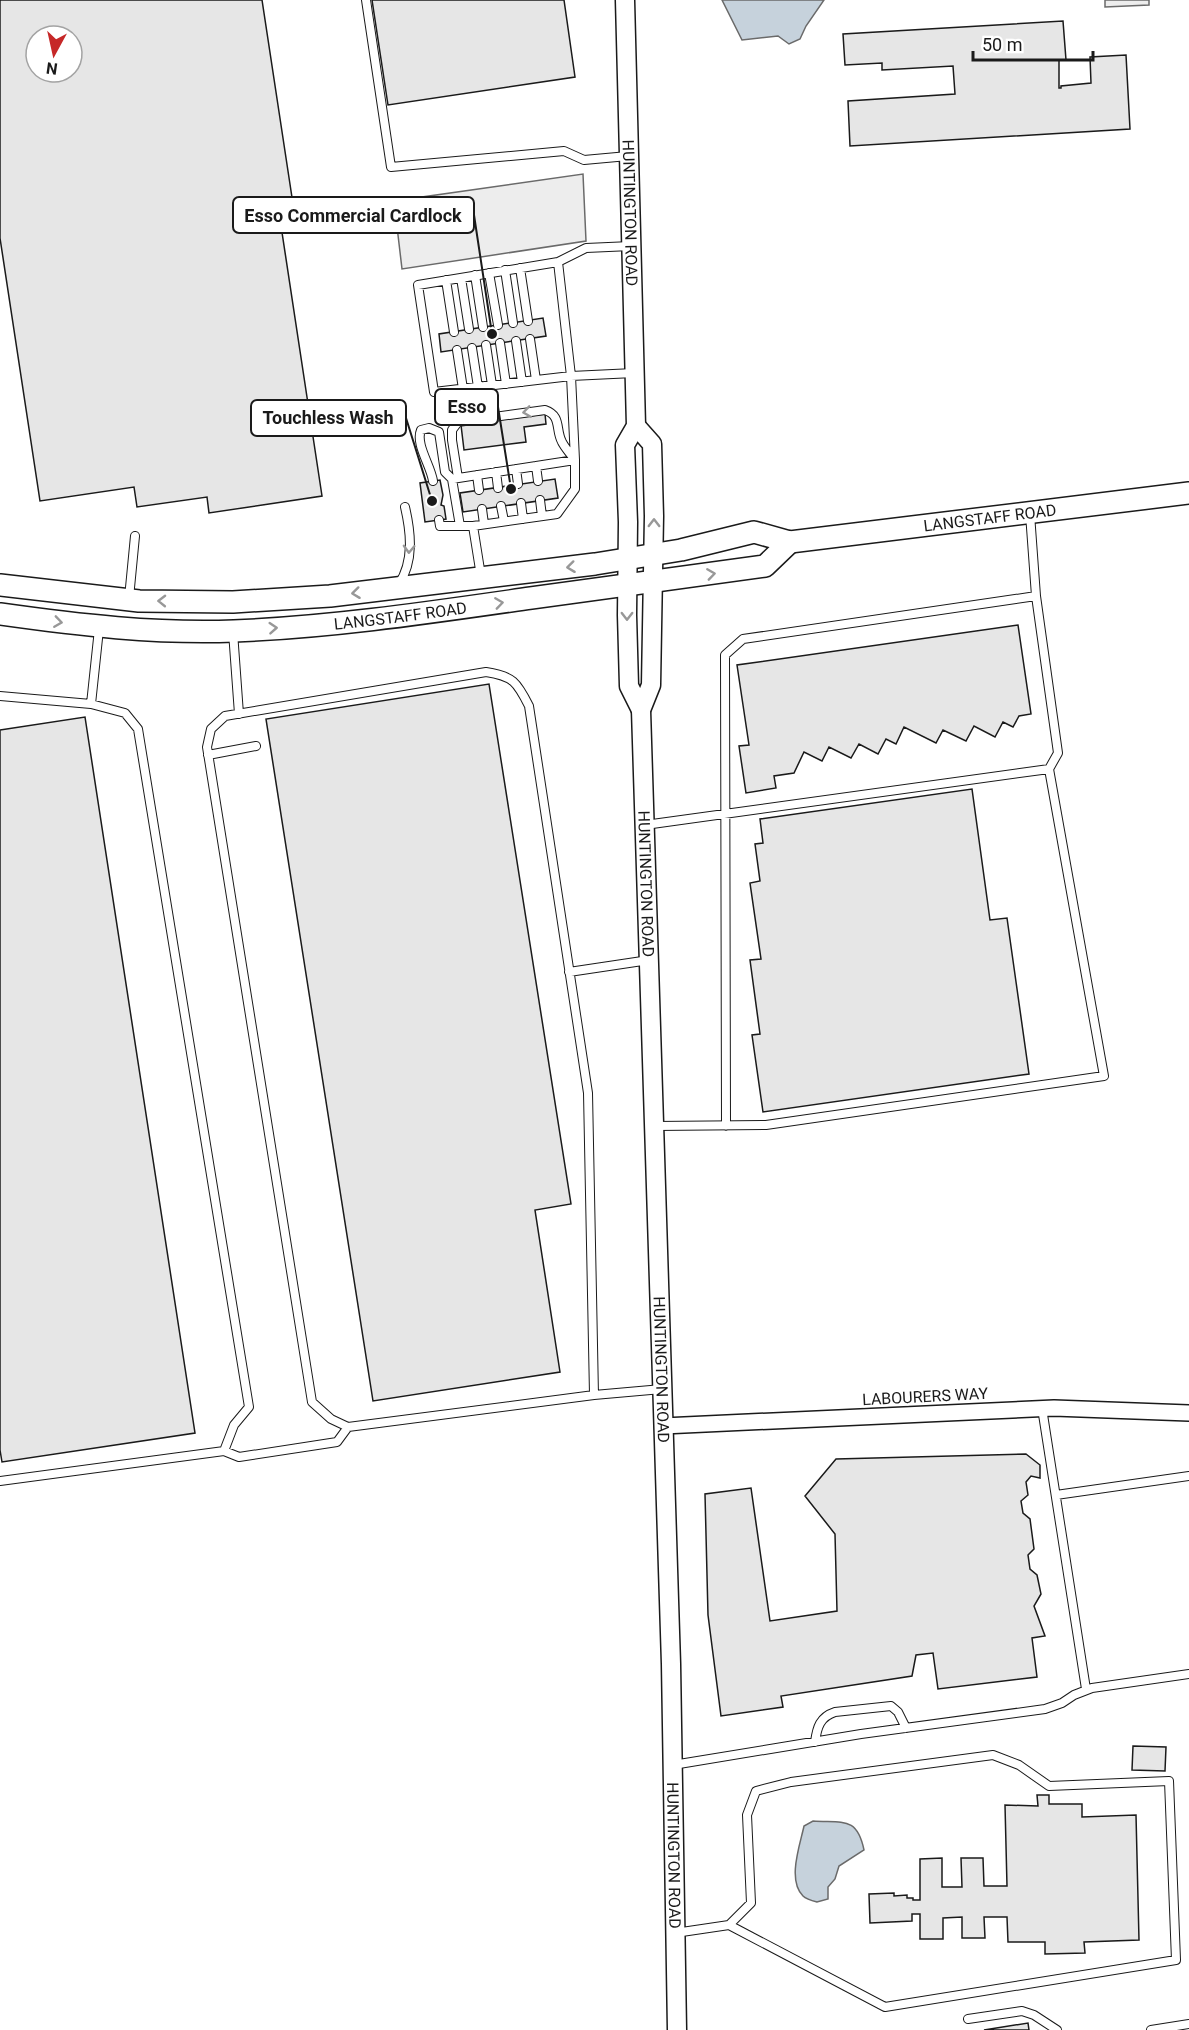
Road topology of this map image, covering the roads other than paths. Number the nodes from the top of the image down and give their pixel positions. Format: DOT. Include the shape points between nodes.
graph roads {
  1 [pos="366,0"];
  2 [pos="625,0"];
  3 [pos="629,156"];
  4 [pos="632,246"];
  5 [pos="558,262"];
  6 [pos="520,268"];
  7 [pos="505,270"];
  8 [pos="489,273"];
  9 [pos="475,275"];
  10 [pos="461,278"];
  11 [pos="446,280"];
  12 [pos="528,321"];
  13 [pos="513,323"];
  14 [pos="498,325"];
  15 [pos="483,327"];
  16 [pos="469,329"];
  17 [pos="454,332"];
  18 [pos="530,339"];
  19 [pos="516,341"];
  20 [pos="500,343"];
  21 [pos="486,345"];
  22 [pos="472,348"];
  23 [pos="457,350"];
  24 [pos="635,373"];
  25 [pos="570,376"];
  26 [pos="536,380"];
  27 [pos="522,382"];
  28 [pos="506,384"];
  29 [pos="492,385"];
  30 [pos="478,387"];
  31 [pos="463,388"];
  32 [pos="636,426"];
  33 [pos="574,460"];
  34 [pos="536,466"];
  35 [pos="516,469"];
  36 [pos="496,472"];
  37 [pos="477,475"];
  38 [pos="455,478"];
  39 [pos="433,481"];
  40 [pos="538,481"];
  41 [pos="518,484"];
  42 [pos="498,488"];
  43 [pos="479,490"];
  44 [pos="1189,493"];
  45 [pos="540,500"];
  46 [pos="521,503"];
  47 [pos="405,507"];
  48 [pos="501,507"];
  49 [pos="482,509"];
  50 [pos="1030,512"];
  51 [pos="542,516"];
  52 [pos="523,519"];
  53 [pos="439,520"];
  54 [pos="504,521"];
  55 [pos="484,524"];
  56 [pos="460,526"];
  57 [pos="473,526"];
  58 [pos="135,536"];
  59 [pos="790,542"];
  60 [pos="654,555"];
  61 [pos="628,558"];
  62 [pos="481,578"];
  63 [pos="653,581"];
  64 [pos="0,585"];
  65 [pos="627,585"];
  66 [pos="396,588"];
  67 [pos="1036,596"];
  68 [pos="129,599"];
  69 [pos="0,614"];
  70 [pos="99,627"];
  71 [pos="233,631"];
  72 [pos="0,696"];
  73 [pos="91,704"];
  74 [pos="641,710"];
  75 [pos="239,714"];
  76 [pos="256,747"];
  77 [pos="208,755"];
  78 [pos="1049,768"];
  79 [pos="725,814"];
  80 [pos="645,825"];
  81 [pos="648,960"];
  82 [pos="569,972"];
  83 [pos="653,1126"];
  84 [pos="726,1126"];
  85 [pos="662,1389"];
  86 [pos="594,1395"];
  87 [pos="1042,1408"];
  88 [pos="1189,1413"];
  89 [pos="663,1426"];
  90 [pos="348,1427"];
  91 [pos="224,1451"];
  92 [pos="1189,1476"];
  93 [pos="0,1481"];
  94 [pos="1056,1495"];
  95 [pos="1189,1674"];
  96 [pos="1086,1689"];
  97 [pos="906,1728"];
  98 [pos="815,1742"];
  99 [pos="672,1766"];
  100 [pos="729,1925"];
  101 [pos="675,1933"];
  102 [pos="968,2019"];
  103 [pos="1189,2024"];
  104 [pos="677,2030"];
  105 [pos="1057,2030"];
  106 [pos="1152,2030"];
  1 -- 3 [label="lane" via="391,167 564,151 584,160"];
  2 -- 3 [label="street, HUNTINGTON ROAD"];
  3 -- 4 [label="street, HUNTINGTON ROAD"];
  4 -- 5 [label="lane" via="586,248"];
  4 -- 24 [label="street, HUNTINGTON ROAD"];
  5 -- 6 [label="lane"];
  5 -- 25 [label="lane"];
  6 -- 7 [label="lane"];
  6 -- 12 [label="lane"];
  7 -- 8 [label="lane"];
  7 -- 13 [label="lane"];
  8 -- 9 [label="lane"];
  8 -- 14 [label="lane"];
  9 -- 10 [label="lane"];
  9 -- 15 [label="lane"];
  10 -- 11 [label="lane"];
  10 -- 16 [label="lane"];
  11 -- 17 [label="lane"];
  11 -- 31 [label="lane" via="418,285 434,392"];
  18 -- 26 [label="lane"];
  19 -- 27 [label="lane"];
  20 -- 28 [label="lane"];
  21 -- 29 [label="lane"];
  22 -- 30 [label="lane"];
  23 -- 31 [label="lane"];
  24 -- 25 [label="lane"];
  24 -- 32 [label="street, HUNTINGTON ROAD"];
  25 -- 26 [label="lane"];
  25 -- 33 [label="lane"];
  26 -- 27 [label="lane"];
  27 -- 28 [label="lane"];
  28 -- 29 [label="lane"];
  29 -- 30 [label="lane"];
  30 -- 31 [label="lane"];
  60 -- 32 [label="street, HUNTINGTON ROAD, one-way" via="652,444"];
  32 -- 61 [label="street, HUNTINGTON ROAD" via="625,445"];
  33 -- 34 [label="lane"];
  33 -- 38 [label="lane, one-way" via="561,440 558,419 552,412 458,422 452,430"];
  33 -- 51 [label="lane" via="575,489 557,514"];
  34 -- 35 [label="lane"];
  34 -- 40 [label="lane"];
  35 -- 36 [label="lane"];
  35 -- 41 [label="lane"];
  36 -- 37 [label="lane"];
  36 -- 42 [label="lane"];
  37 -- 38 [label="lane"];
  37 -- 43 [label="lane"];
  38 -- 39 [label="lane" via="445,472 439,432 429,428 421,430 419,441"];
  38 -- 56 [label="lane"];
  44 -- 50 [label="main road, LANGSTAFF ROAD"];
  45 -- 51 [label="lane"];
  46 -- 52 [label="lane"];
  47 -- 66 [label="lane, one-way" via="410,549 407,568"];
  48 -- 54 [label="lane"];
  49 -- 55 [label="lane"];
  50 -- 59 [label="main road, LANGSTAFF ROAD"];
  50 -- 67 [label="lane"];
  51 -- 52 [label="lane"];
  52 -- 54 [label="lane"];
  53 -- 56 [label="lane" via="440,526"];
  54 -- 55 [label="lane"];
  55 -- 57 [label="lane"];
  56 -- 57 [label="lane"];
  57 -- 62 [label="lane"];
  58 -- 68 [label="lane"];
  59 -- 60 [label="main road, LANGSTAFF ROAD" via="754,532"];
  63 -- 59 [label="main road, LANGSTAFF ROAD, one-way" via="765,566"];
  60 -- 61 [label="main road, LANGSTAFF ROAD"];
  60 -- 63 [label="street, HUNTINGTON ROAD"];
  61 -- 62 [label="main road, LANGSTAFF ROAD, one-way"];
  61 -- 65 [label="street, HUNTINGTON ROAD"];
  62 -- 66 [label="main road, LANGSTAFF ROAD"];
  63 -- 65 [label="main road, LANGSTAFF ROAD"];
  63 -- 74 [label="street, HUNTINGTON ROAD" via="651,685"];
  64 -- 68 [label="main road, LANGSTAFF ROAD"];
  71 -- 65 [label="main road, LANGSTAFF ROAD, one-way" via="433,613"];
  65 -- 74 [label="street, HUNTINGTON ROAD, one-way" via="629,686"];
  66 -- 68 [label="main road, LANGSTAFF ROAD, one-way" via="233,602"];
  67 -- 78 [label="lane" via="1058,753"];
  67 -- 79 [label="lane" via="742,639 725,655"];
  69 -- 70 [label="main road, LANGSTAFF ROAD, one-way"];
  70 -- 71 [label="main road, LANGSTAFF ROAD"];
  70 -- 73 [label="lane"];
  71 -- 75 [label="lane"];
  72 -- 73 [label="lane"];
  73 -- 91 [label="lane" via="125,713 138,729 249,1407 234,1425"];
  74 -- 80 [label="street, HUNTINGTON ROAD"];
  75 -- 77 [label="lane" via="225,716 211,729"];
  75 -- 82 [label="lane" via="486,672 504,675 519,685 529,706"];
  76 -- 77 [label="lane"];
  77 -- 90 [label="lane" via="312,1402 331,1419"];
  78 -- 79 [label="lane"];
  78 -- 84 [label="lane" via="1104,1076 766,1125"];
  79 -- 80 [label="lane"];
  79 -- 84 [label="lane"];
  80 -- 81 [label="street, HUNTINGTON ROAD"];
  81 -- 82 [label="lane"];
  81 -- 83 [label="street, HUNTINGTON ROAD"];
  82 -- 86 [label="lane" via="588,1093"];
  83 -- 84 [label="lane"];
  83 -- 85 [label="street, HUNTINGTON ROAD"];
  85 -- 86 [label="lane"];
  85 -- 89 [label="street, HUNTINGTON ROAD"];
  86 -- 90 [label="lane"];
  87 -- 88 [label="street, LABOURERS WAY"];
  87 -- 89 [label="street, LABOURERS WAY"];
  87 -- 94 [label="lane"];
  89 -- 99 [label="street, HUNTINGTON ROAD"];
  90 -- 91 [label="lane" via="337,1442 240,1457"];
  91 -- 93 [label="lane"];
  92 -- 94 [label="lane"];
  94 -- 96 [label="lane"];
  95 -- 96 [label="lane"];
  96 -- 97 [label="lane" via="1045,1709"];
  97 -- 98 [label="lane"];
  97 -- 98 [label="lane" via="891,1706 835,1712 820,1721"];
  98 -- 99 [label="lane"];
  99 -- 101 [label="street, HUNTINGTON ROAD"];
  100 -- 100 [label="lane" via="751,1903 747,1815 756,1791 790,1782 993,1755 1019,1765 1049,1786 1169,1781 1176,1960 885,2007"];
  100 -- 101 [label="lane"];
  101 -- 104 [label="street, HUNTINGTON ROAD"];
  102 -- 105 [label="lane" via="1022,2011"];
  103 -- 106 [label="lane"];
}
